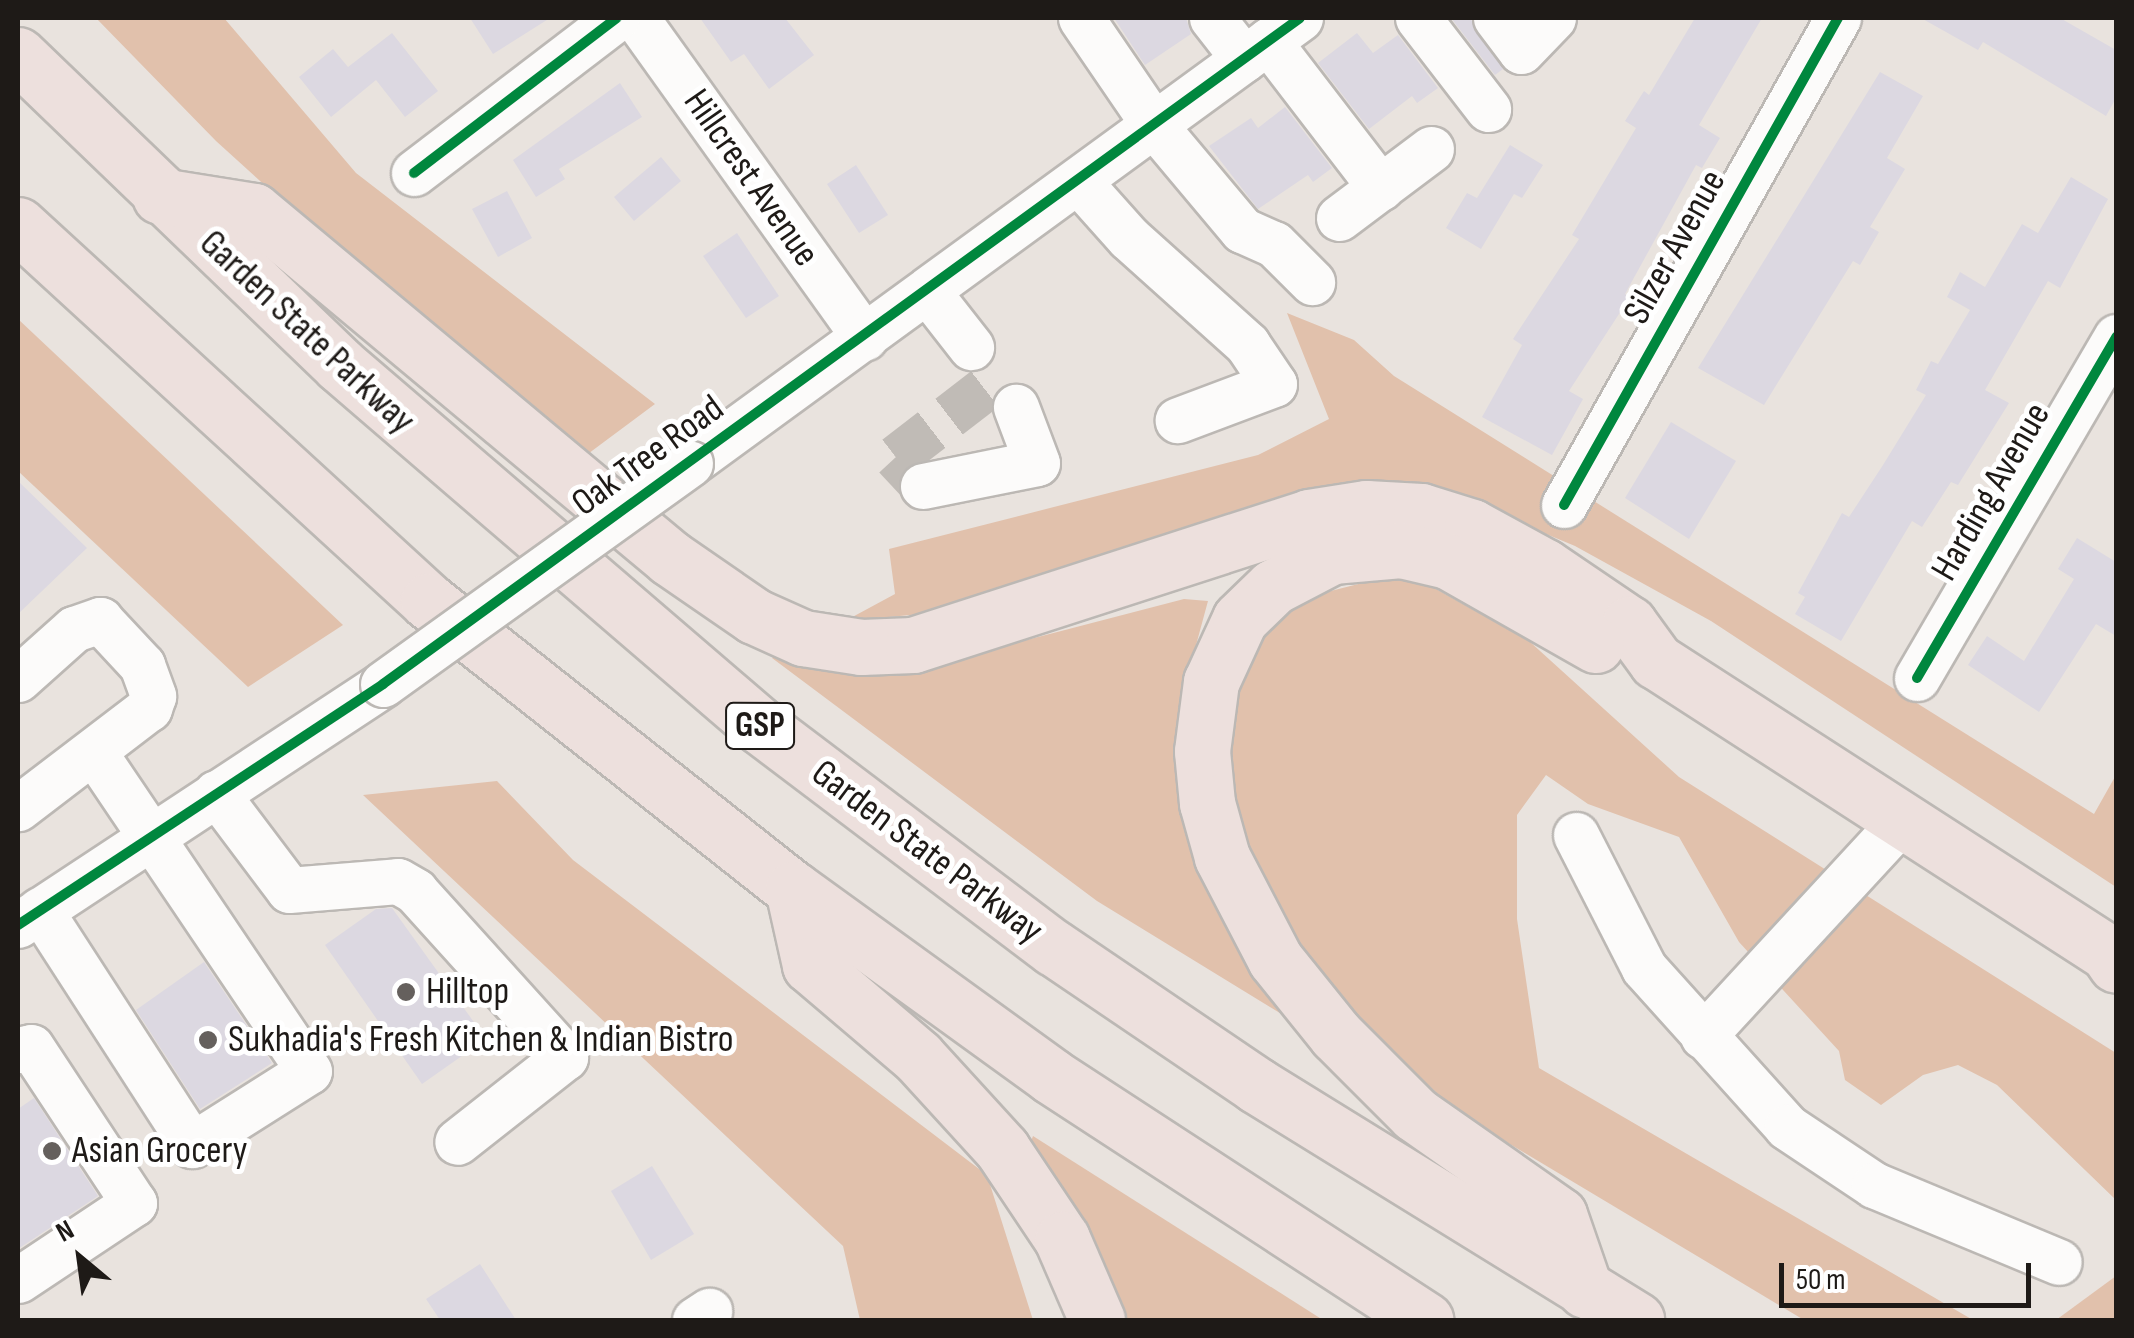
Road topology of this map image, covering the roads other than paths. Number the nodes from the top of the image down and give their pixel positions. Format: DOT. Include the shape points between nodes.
graph roads {
  1 [pos="618,18"];
  2 [pos="636,18"];
  3 [pos="1081,18"];
  4 [pos="1212,18"];
  5 [pos="1418,18"];
  6 [pos="1496,18"];
  7 [pos="1554,18"];
  8 [pos="1838,18"];
  9 [pos="1271,39"];
  10 [pos="18,55"];
  11 [pos="1488,110"];
  12 [pos="1154,126"];
  13 [pos="1431,149"];
  14 [pos="414,173"];
  15 [pos="1078,181"];
  16 [pos="1381,188"];
  17 [pos="160,196"];
  18 [pos="1339,218"];
  19 [pos="18,224"];
  20 [pos="1312,282"];
  21 [pos="928,292"];
  22 [pos="2116,337"];
  23 [pos="865,338"];
  24 [pos="972,347"];
  25 [pos="1016,407"];
  26 [pos="1178,420"];
  27 [pos="922,486"];
  28 [pos="1564,505"];
  29 [pos="1656,661"];
  30 [pos="1917,678"];
  31 [pos="18,679"];
  32 [pos="94,752"];
  33 [pos="216,793"];
  34 [pos="18,808"];
  35 [pos="1902,820"];
  36 [pos="153,834"];
  37 [pos="1576,835"];
  38 [pos="793,889"];
  39 [pos="29,917"];
  40 [pos="2114,958"];
  41 [pos="1703,1036"];
  42 [pos="18,1050"];
  43 [pos="457,1142"];
  44 [pos="2059,1262"];
  45 [pos="18,1280"];
  46 [pos="1585,1290"];
  47 [pos="1097,1320"];
  48 [pos="1426,1320"];
  49 [pos="1636,1320"];
  1 -- 14 [label="street"];
  2 -- 23 [label="street, Hillcrest Avenue"];
  3 -- 12 [label="street"];
  4 -- 9 [label="street"];
  5 -- 11 [label="street"];
  6 -- 7 [label="street" via="1521,52"];
  8 -- 28 [label="street, Silzer Avenue"];
  9 -- 12 [label="street, Oak Tree Road"];
  9 -- 16 [label="street"];
  10 -- 17 [label="highway, Garden State Parkway / GSP"];
  12 -- 15 [label="street, Oak Tree Road"];
  12 -- 20 [label="street" via="1242,230 1274,244"];
  13 -- 16 [label="street"];
  15 -- 21 [label="street, Oak Tree Road"];
  15 -- 26 [label="street" via="1129,238 1247,344 1274,384"];
  16 -- 18 [label="street"];
  17 -- 29 [label="highway" via="254,211 628,526 725,598 803,638 861,647 914,645 1309,517 1394,508 1446,518 1519,550 1629,624"];
  17 -- 46 [label="highway, Garden State Parkway / GSP" via="434,449 665,648 856,800 1227,1066"];
  19 -- 38 [label="highway" via="428,601"];
  21 -- 23 [label="street, Oak Tree Road"];
  21 -- 24 [label="street"];
  22 -- 30 [label="street, Harding Avenue"];
  23 -- 33 [label="street, Oak Tree Road, bridge" via="382,684"];
  25 -- 27 [label="street" via="1037,463"];
  29 -- 35 [label="highway"];
  29 -- 46 [label="highway" via="1611,654 1448,560 1401,550 1354,551 1311,564 1255,602 1218,660 1203,726 1214,830 1232,881 1275,959 1336,1035 1415,1114 1559,1215"];
  31 -- 32 [label="street" via="74,629 100,620 142,664 153,696 149,708"];
  32 -- 34 [label="street"];
  32 -- 36 [label="street"];
  33 -- 36 [label="street, Oak Tree Road"];
  33 -- 43 [label="street" via="289,890 398,881 416,891 566,1057"];
  35 -- 40 [label="highway"];
  35 -- 41 [label="street"];
  36 -- 39 [label="street, Oak Tree Road"];
  36 -- 39 [label="street" via="310,1071 192,1146"];
  37 -- 41 [label="street" via="1644,968"];
  38 -- 47 [label="highway" via="810,965 918,1057 1002,1149 1062,1239"];
  38 -- 48 [label="highway" via="1066,1086"];
  41 -- 44 [label="street" via="1787,1127 1874,1185"];
  42 -- 45 [label="street" via="31,1048 134,1202"];
  46 -- 49 [label="highway, Garden State Parkway / GSP"];
}
